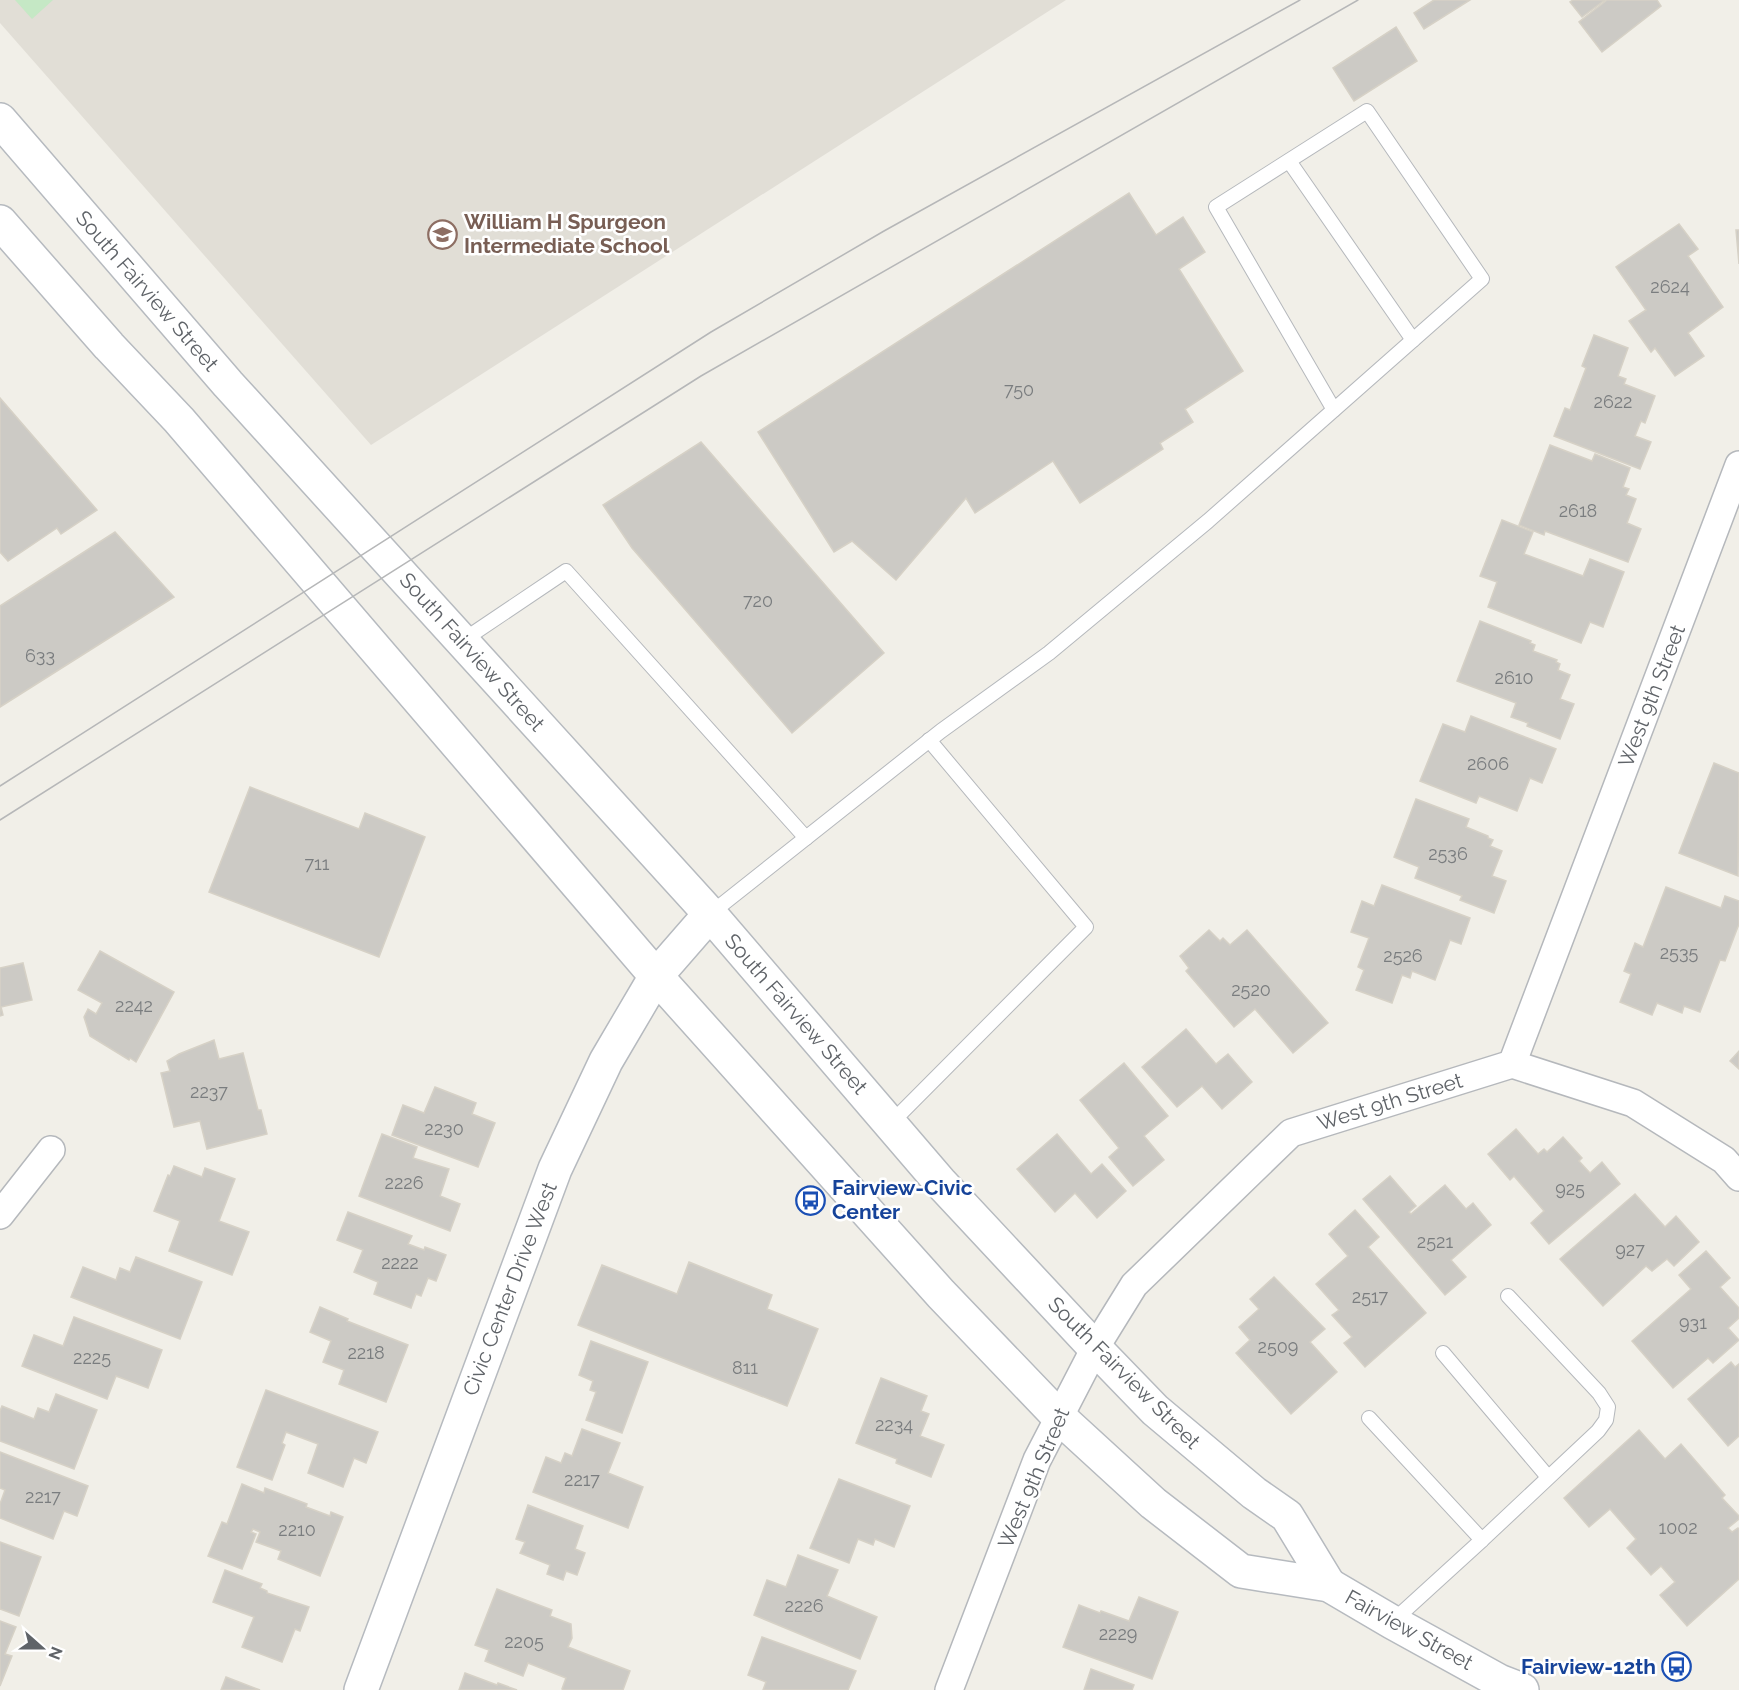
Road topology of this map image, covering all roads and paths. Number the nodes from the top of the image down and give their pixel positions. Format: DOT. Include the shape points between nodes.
graph roads {
  1 [pos="0,120"];
  2 [pos="1289,161"];
  3 [pos="0,222"];
  4 [pos="1413,340"];
  5 [pos="1334,410"];
  6 [pos="1739,465"];
  7 [pos="462,641"];
  8 [pos="929,740"];
  9 [pos="806,838"];
  10 [pos="710,914"];
  11 [pos="656,976"];
  12 [pos="1512,1064"];
  13 [pos="890,1124"];
  14 [pos="51,1150"];
  15 [pos="1739,1177"];
  16 [pos="0,1215"];
  17 [pos="1508,1296"];
  18 [pos="1095,1348"];
  19 [pos="1443,1353"];
  20 [pos="1058,1416"];
  21 [pos="1369,1418"];
  22 [pos="1548,1476"];
  23 [pos="1482,1540"];
  24 [pos="1329,1585"];
  25 [pos="1392,1622"];
  26 [pos="361,1690"];
  27 [pos="949,1690"];
  28 [pos="1522,1690"];
  1 -- 7 [label="main road, South Fairview Street" via="228,384"];
  2 -- 4 [label="lane"];
  2 -- 4 [label="lane" via="1367,111 1482,279"];
  2 -- 5 [label="lane" via="1216,207"];
  3 -- 11 [label="main road" via="186,429"];
  4 -- 5 [label="lane"];
  5 -- 8 [label="lane" via="1049,653"];
  6 -- 12 [label="street, West 9th Street"];
  7 -- 9 [label="lane" via="566,571"];
  7 -- 10 [label="main road, South Fairview Street"];
  8 -- 9 [label="lane"];
  8 -- 13 [label="lane" via="1086,927"];
  9 -- 10 [label="lane"];
  10 -- 11 [label="main road, Civic Center Drive West"];
  10 -- 13 [label="main road, South Fairview Street"];
  11 -- 20 [label="main road" via="941,1294"];
  11 -- 26 [label="main road, Civic Center Drive West" via="606,1061 555,1169"];
  12 -- 15 [label="street" via="1633,1103 1724,1161"];
  12 -- 18 [label="street, West 9th Street" via="1291,1133 1134,1285"];
  13 -- 18 [label="main road, South Fairview Street"];
  14 -- 16 [label="street"];
  17 -- 22 [label="lane" via="1608,1407 1606,1420 1598,1431"];
  18 -- 20 [label="street, West 9th Street"];
  18 -- 24 [label="main road, South Fairview Street" via="1155,1410 1287,1516"];
  19 -- 22 [label="lane"];
  20 -- 24 [label="main road" via="1153,1503 1241,1571"];
  20 -- 27 [label="street, West 9th Street" via="1036,1460"];
  21 -- 23 [label="lane"];
  22 -- 23 [label="lane"];
  23 -- 25 [label="lane"];
  24 -- 25 [label="main road, Fairview Street"];
  25 -- 28 [label="main road, Fairview Street"];
}
